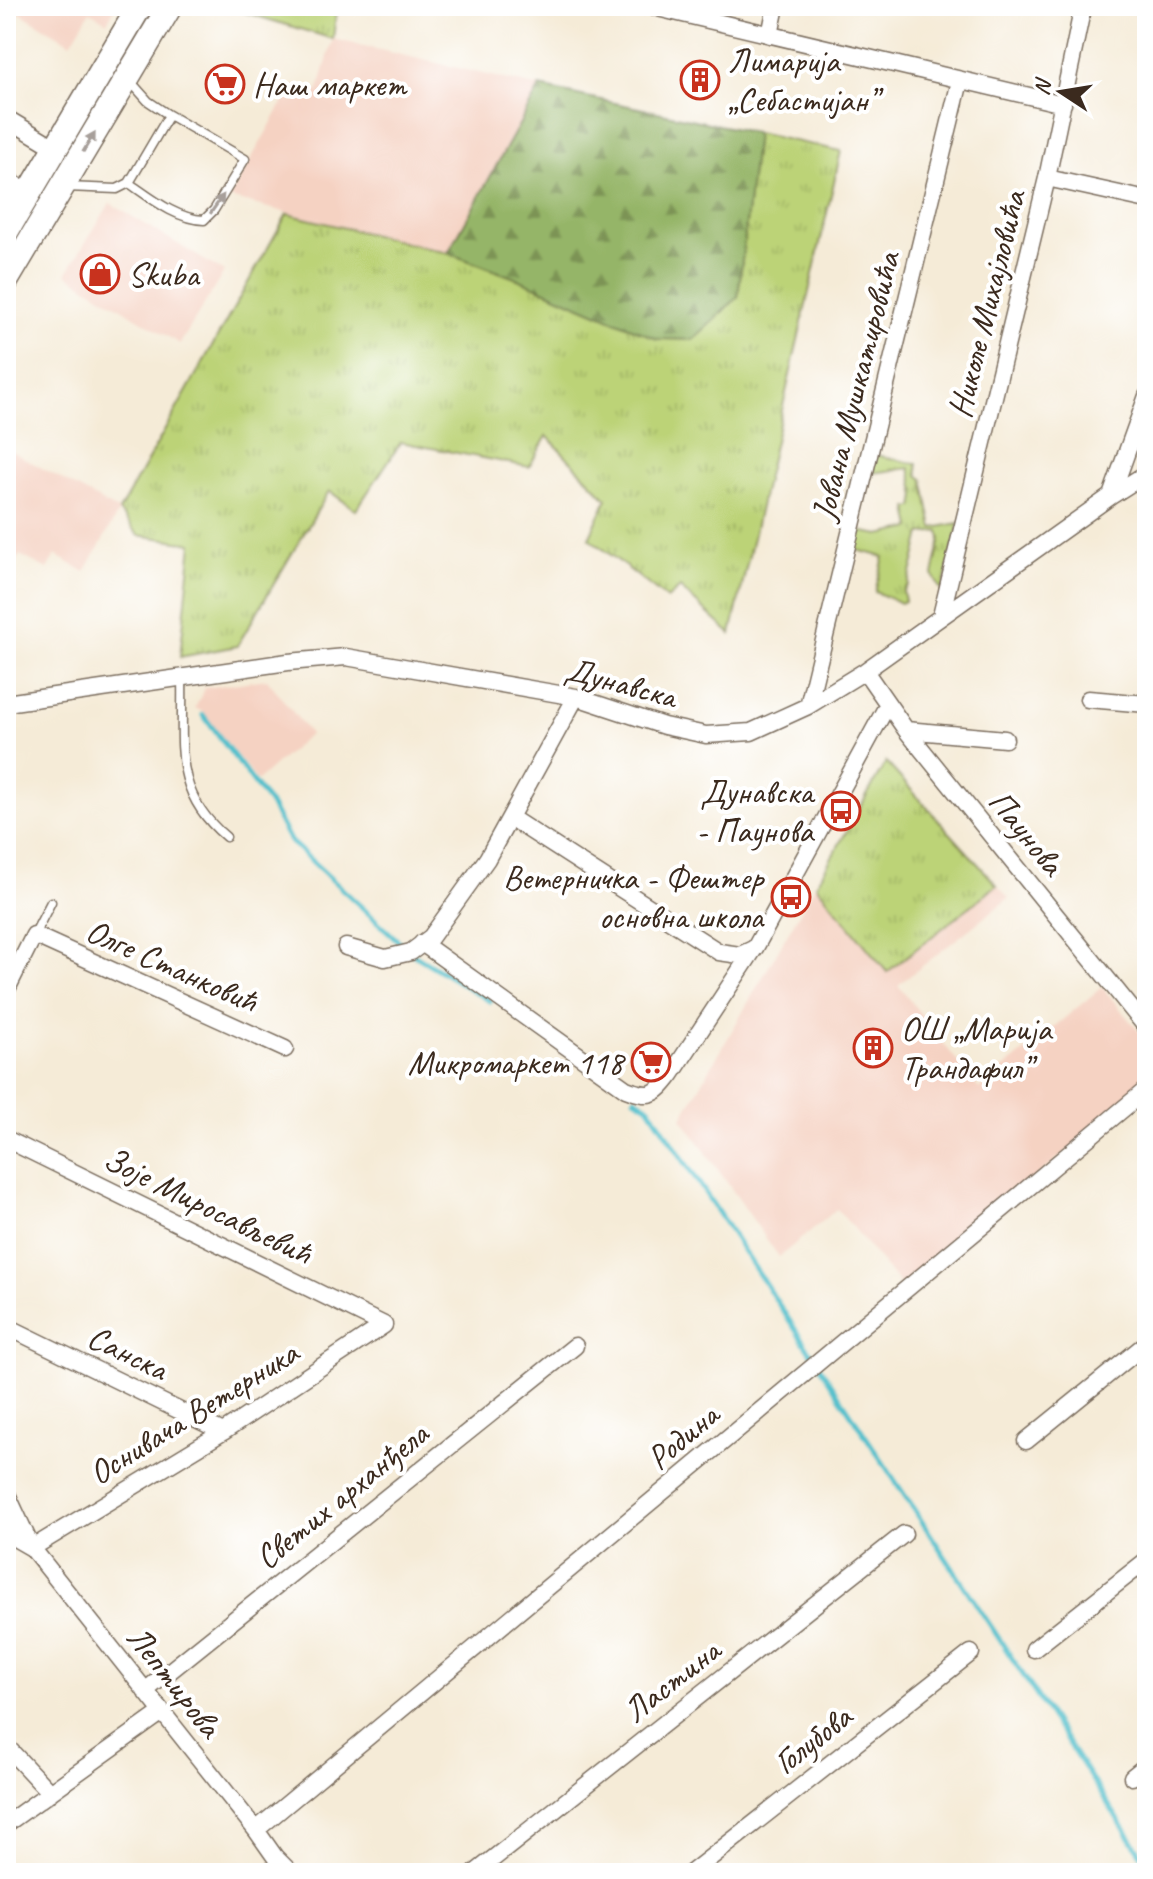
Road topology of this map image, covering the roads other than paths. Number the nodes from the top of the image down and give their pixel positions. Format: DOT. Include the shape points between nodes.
graph roads {
  1 [pos="140,6"];
  2 [pos="170,6"];
  3 [pos="649,6"];
  4 [pos="776,6"];
  5 [pos="1083,6"];
  6 [pos="770,35"];
  7 [pos="129,78"];
  8 [pos="960,81"];
  9 [pos="1063,104"];
  10 [pos="169,115"];
  11 [pos="6,118"];
  12 [pos="56,148"];
  13 [pos="1047,178"];
  14 [pos="6,179"];
  15 [pos="129,183"];
  16 [pos="62,188"];
  17 [pos="29,193"];
  18 [pos="1147,200"];
  19 [pos="6,232"];
  20 [pos="6,281"];
  21 [pos="1147,396"];
  22 [pos="1147,473"];
  23 [pos="1111,496"];
  24 [pos="941,616"];
  25 [pos="865,671"];
  26 [pos="182,678"];
  27 [pos="576,697"];
  28 [pos="1088,699"];
  29 [pos="6,703"];
  30 [pos="888,704"];
  31 [pos="1147,704"];
  32 [pos="808,706"];
  33 [pos="906,730"];
  34 [pos="1005,739"];
  35 [pos="511,818"];
  36 [pos="226,837"];
  37 [pos="51,902"];
  38 [pos="34,935"];
  39 [pos="422,943"];
  40 [pos="346,947"];
  41 [pos="755,948"];
  42 [pos="7,989"];
  43 [pos="1147,1028"];
  44 [pos="285,1049"];
  45 [pos="1147,1089"];
  46 [pos="6,1139"];
  47 [pos="384,1325"];
  48 [pos="6,1326"];
  49 [pos="1147,1343"];
  50 [pos="575,1346"];
  51 [pos="223,1432"];
  52 [pos="1026,1441"];
  53 [pos="6,1492"];
  54 [pos="6,1533"];
  55 [pos="904,1534"];
  56 [pos="32,1548"];
  57 [pos="1147,1560"];
  58 [pos="1034,1649"];
  59 [pos="971,1653"];
  60 [pos="145,1691"];
  61 [pos="161,1713"];
  62 [pos="6,1746"];
  63 [pos="1147,1765"];
  64 [pos="1132,1777"];
  65 [pos="50,1793"];
  66 [pos="6,1824"];
  67 [pos="256,1830"];
  68 [pos="291,1873"];
  69 [pos="475,1873"];
  70 [pos="691,1873"];
  1 -- 12 [label="main road"];
  2 -- 7 [label="main road"];
  3 -- 6 [label="street"];
  4 -- 6 [label="street"];
  5 -- 9 [label="street, Николе Михајловића"];
  6 -- 8 [label="street"];
  7 -- 10 [label="lane" via="141,95"];
  16 -- 7 [label="main road, one-way"];
  8 -- 9 [label="street"];
  8 -- 32 [label="street, Јована Мушкатировића"];
  9 -- 13 [label="street, Николе Михајловића"];
  10 -- 15 [label="lane"];
  15 -- 10 [label="lane, one-way" via="180,215 204,220 245,159"];
  11 -- 12 [label="street"];
  12 -- 17 [label="main road"];
  13 -- 18 [label="street"];
  13 -- 24 [label="street, Николе Михајловића"];
  14 -- 17 [label="street"];
  15 -- 16 [label="lane" via="117,189"];
  16 -- 20 [label="main road"];
  17 -- 19 [label="main road"];
  21 -- 23 [label="street"];
  22 -- 23 [label="street, Дунавска"];
  23 -- 24 [label="street, Дунавска"];
  24 -- 25 [label="street, Дунавска"];
  25 -- 30 [label="street, Паунова"];
  25 -- 32 [label="street, Дунавска"];
  26 -- 27 [label="street, Дунавска" via="346,657"];
  26 -- 29 [label="street, Дунавска"];
  26 -- 36 [label="lane" via="185,780 198,808"];
  27 -- 32 [label="street, Дунавска" via="706,735 751,732"];
  27 -- 35 [label="street"];
  28 -- 31 [label="street"];
  30 -- 33 [label="street, Паунова"];
  30 -- 41 [label="street"];
  33 -- 34 [label="street"];
  33 -- 43 [label="street, Паунова"];
  35 -- 39 [label="street" via="458,903"];
  35 -- 41 [label="street" via="719,952 740,955"];
  37 -- 38 [label="lane"];
  38 -- 42 [label="street"];
  38 -- 44 [label="street, Олге Станковић"];
  39 -- 40 [label="street" via="411,952 385,958"];
  39 -- 41 [label="street" via="626,1089 644,1096 659,1091 671,1075"];
  45 -- 67 [label="street, Родина"];
  46 -- 47 [label="street, Зоје Миросављевић"];
  47 -- 51 [label="street, Оснивача Ветерника"];
  48 -- 51 [label="street, Санска"];
  49 -- 52 [label="street"];
  50 -- 60 [label="street, Светих арханђела"];
  51 -- 56 [label="street, Оснивача Ветерника"];
  53 -- 56 [label="street"];
  54 -- 56 [label="street, Лептирова"];
  55 -- 69 [label="street, Ластина"];
  56 -- 60 [label="street, Лептирова"];
  57 -- 58 [label="street"];
  59 -- 70 [label="street, Голубова"];
  60 -- 61 [label="street, Лептирова"];
  61 -- 65 [label="street"];
  61 -- 67 [label="street, Лептирова"];
  62 -- 65 [label="street"];
  63 -- 64 [label="street"];
  65 -- 66 [label="street"];
  67 -- 68 [label="street, Лептирова"];
}
